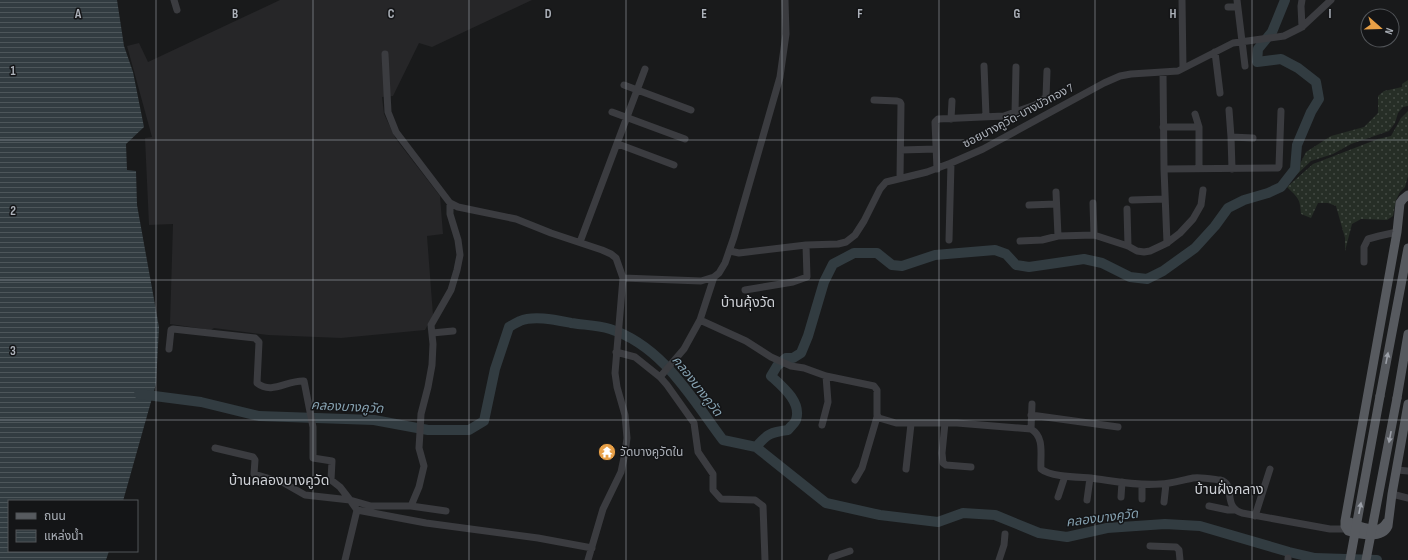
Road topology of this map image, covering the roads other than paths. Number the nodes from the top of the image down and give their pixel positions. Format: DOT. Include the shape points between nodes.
graph roads {
  1 [pos="174,0"];
  2 [pos="785,0"];
  3 [pos="1182,0"];
  4 [pos="1302,0"];
  5 [pos="1331,0"];
  6 [pos="1237,3"];
  7 [pos="1228,7"];
  8 [pos="177,10"];
  9 [pos="1302,27"];
  10 [pos="1242,42"];
  11 [pos="1215,52"];
  12 [pos="385,54"];
  13 [pos="984,66"];
  14 [pos="1245,66"];
  15 [pos="1016,67"];
  16 [pos="1183,68"];
  17 [pos="645,69"];
  18 [pos="1047,71"];
  19 [pos="1163,72"];
  20 [pos="624,85"];
  21 [pos="638,90"];
  22 [pos="1220,93"];
  23 [pos="874,100"];
  24 [pos="952,101"];
  25 [pos="1035,105"];
  26 [pos="691,110"];
  27 [pos="1229,110"];
  28 [pos="1281,111"];
  29 [pos="612,112"];
  30 [pos="1015,112"];
  31 [pos="1195,114"];
  32 [pos="986,116"];
  33 [pos="1041,116"];
  34 [pos="628,118"];
  35 [pos="951,119"];
  36 [pos="1163,127"];
  37 [pos="1199,128"];
  38 [pos="1231,137"];
  39 [pos="1253,138"];
  40 [pos="685,139"];
  41 [pos="618,144"];
  42 [pos="936,149"];
  43 [pos="901,150"];
  44 [pos="951,163"];
  45 [pos="674,165"];
  46 [pos="1199,168"];
  47 [pos="937,169"];
  48 [pos="1164,169"];
  49 [pos="1232,169"];
  50 [pos="900,178"];
  51 [pos="1203,190"];
  52 [pos="1056,192"];
  53 [pos="1408,195"];
  54 [pos="1165,199"];
  55 [pos="1132,200"];
  56 [pos="450,203"];
  57 [pos="1093,203"];
  58 [pos="1408,203"];
  59 [pos="1056,204"];
  60 [pos="1029,205"];
  61 [pos="1128,209"];
  62 [pos="1400,213"];
  63 [pos="1398,232"];
  64 [pos="1094,235"];
  65 [pos="1058,236"];
  66 [pos="949,240"];
  67 [pos="1020,241"];
  68 [pos="580,242"];
  69 [pos="1167,243"];
  70 [pos="806,244"];
  71 [pos="1128,246"];
  72 [pos="1408,248"];
  73 [pos="730,251"];
  74 [pos="1364,262"];
  75 [pos="714,277"];
  76 [pos="623,278"];
  77 [pos="744,290"];
  78 [pos="700,320"];
  79 [pos="453,331"];
  80 [pos="432,333"];
  81 [pos="1408,334"];
  82 [pos="169,349"];
  83 [pos="616,352"];
  84 [pos="661,375"];
  85 [pos="826,376"];
  86 [pos="1032,404"];
  87 [pos="1408,404"];
  88 [pos="1031,415"];
  89 [pos="877,417"];
  90 [pos="945,423"];
  91 [pos="911,424"];
  92 [pos="822,425"];
  93 [pos="1118,427"];
  94 [pos="1031,429"];
  95 [pos="1405,444"];
  96 [pos="214,448"];
  97 [pos="971,467"];
  98 [pos="906,469"];
  99 [pos="1270,469"];
  100 [pos="1396,470"];
  101 [pos="1408,471"];
  102 [pos="1065,476"];
  103 [pos="1090,478"];
  104 [pos="855,480"];
  105 [pos="1122,482"];
  106 [pos="1166,484"];
  107 [pos="1142,485"];
  108 [pos="1392,494"];
  109 [pos="1058,497"];
  110 [pos="1121,497"];
  111 [pos="1408,498"];
  112 [pos="1142,499"];
  113 [pos="350,500"];
  114 [pos="1087,500"];
  115 [pos="1164,502"];
  116 [pos="411,506"];
  117 [pos="1209,506"];
  118 [pos="357,510"];
  119 [pos="1236,510"];
  120 [pos="446,511"];
  121 [pos="1347,513"];
  122 [pos="1390,515"];
  123 [pos="1255,516"];
  124 [pos="1347,529"];
  125 [pos="1005,534"];
  126 [pos="1150,546"];
  127 [pos="592,548"];
  128 [pos="850,551"];
  129 [pos="345,560"];
  130 [pos="588,560"];
  131 [pos="765,560"];
  132 [pos="831,560"];
  133 [pos="999,560"];
  134 [pos="1180,560"];
  135 [pos="1350,560"];
  136 [pos="1366,560"];
  1 -- 8 [label="street"];
  2 -- 73 [label="street" via="786,34 780,77"];
  3 -- 16 [label="street"];
  4 -- 9 [label="street"];
  5 -- 9 [label="street, ซอยบางคูวัด-บางบัวทอง 7"];
  6 -- 7 [label="street"];
  6 -- 10 [label="street"];
  9 -- 10 [label="street, ซอยบางคูวัด-บางบัวทอง 7" via="1284,36"];
  10 -- 11 [label="street, ซอยบางคูวัด-บางบัวทอง 7" via="1233,43"];
  10 -- 14 [label="street"];
  11 -- 16 [label="street, ซอยบางคูวัด-บางบัวทอง 7"];
  11 -- 22 [label="street"];
  12 -- 56 [label="street" via="390,120 396,132"];
  13 -- 32 [label="street"];
  15 -- 30 [label="street"];
  16 -- 19 [label="street, ซอยบางคูวัด-บางบัวทอง 7"];
  17 -- 21 [label="street"];
  18 -- 25 [label="street" via="1046,97"];
  19 -- 33 [label="street, ซอยบางคูวัด-บางบัวทอง 7" via="1120,76"];
  19 -- 36 [label="street"];
  20 -- 21 [label="street"];
  21 -- 26 [label="street"];
  21 -- 34 [label="street"];
  23 -- 43 [label="street" via="900,102"];
  24 -- 35 [label="street"];
  25 -- 30 [label="street"];
  25 -- 33 [label="street"];
  27 -- 38 [label="street"];
  28 -- 49 [label="street" via="1278,168"];
  29 -- 34 [label="street"];
  30 -- 32 [label="street" via="1004,116"];
  31 -- 37 [label="street"];
  32 -- 35 [label="street"];
  33 -- 44 [label="street, ซอยบางคูวัด-บางบัวทอง 7" via="983,149"];
  34 -- 40 [label="street"];
  34 -- 41 [label="street"];
  35 -- 42 [label="street" via="938,119 935,122"];
  36 -- 37 [label="street"];
  36 -- 48 [label="street"];
  37 -- 46 [label="street"];
  38 -- 39 [label="street"];
  38 -- 49 [label="street"];
  41 -- 45 [label="street"];
  41 -- 68 [label="street"];
  42 -- 43 [label="street"];
  42 -- 47 [label="street"];
  43 -- 50 [label="street"];
  44 -- 47 [label="street, ซอยบางคูวัด-บางบัวทอง 7"];
  44 -- 66 [label="street"];
  46 -- 48 [label="street"];
  46 -- 49 [label="street"];
  47 -- 50 [label="street, ซอยบางคูวัด-บางบัวทอง 7"];
  48 -- 54 [label="street"];
  50 -- 70 [label="street, ซอยบางคูวัด-บางบัวทอง 7" via="886,182 880,189 864,222 855,235 846,242"];
  51 -- 69 [label="street" via="1199,211 1180,233"];
  52 -- 59 [label="street"];
  53 -- 62 [label="main road" via="1400,203"];
  54 -- 55 [label="street"];
  54 -- 69 [label="street"];
  56 -- 68 [label="street" via="511,218"];
  56 -- 80 [label="street" via="450,214 460,255 451,290 431,325"];
  57 -- 64 [label="street"];
  58 -- 62 [label="main road" via="1403,204"];
  59 -- 60 [label="street"];
  59 -- 65 [label="street"];
  61 -- 71 [label="street"];
  62 -- 63 [label="main road"];
  63 -- 74 [label="street" via="1368,239 1364,247"];
  63 -- 121 [label="main road"];
  64 -- 65 [label="street"];
  64 -- 71 [label="street"];
  65 -- 67 [label="street"];
  68 -- 76 [label="street" via="616,258"];
  69 -- 71 [label="street" via="1144,252"];
  70 -- 73 [label="street, ซอยบางคูวัด-บางบัวทอง 7" via="739,253"];
  70 -- 77 [label="street" via="807,277 764,288"];
  135 -- 72 [label="main road, one-way, bridge"];
  73 -- 75 [label="street" via="726,263"];
  75 -- 76 [label="street" via="692,282"];
  75 -- 78 [label="street"];
  76 -- 83 [label="street"];
  78 -- 84 [label="street" via="684,349"];
  78 -- 85 [label="street" via="746,341 771,357"];
  79 -- 80 [label="street"];
  80 -- 116 [label="street" via="432,365 421,420 419,448 424,466"];
  81 -- 136 [label="main road, one-way, bridge"];
  82 -- 113 [label="street" via="170,332 173,329 252,336 259,342 257,383 269,389 304,381 311,409 313,458 332,461 331,480"];
  83 -- 84 [label="street" via="635,358"];
  83 -- 127 [label="street" via="615,373 625,415 625,453 621,472 603,509"];
  84 -- 131 [label="street" via="694,424 698,452 713,474 713,490 721,499 755,500 763,506"];
  85 -- 89 [label="street" via="874,386 877,390"];
  85 -- 92 [label="street" via="828,402"];
  86 -- 88 [label="street"];
  87 -- 95 [label="main road"];
  88 -- 93 [label="street"];
  88 -- 94 [label="street"];
  89 -- 91 [label="street" via="896,423"];
  89 -- 104 [label="street" via="862,468"];
  90 -- 91 [label="street"];
  90 -- 94 [label="street"];
  90 -- 97 [label="street" via="943,463"];
  91 -- 98 [label="street"];
  94 -- 102 [label="street" via="1040,438 1041,469"];
  95 -- 100 [label="main road"];
  96 -- 113 [label="street" via="253,457 254,474 291,486 301,494"];
  99 -- 123 [label="street"];
  100 -- 101 [label="street"];
  100 -- 108 [label="main road"];
  102 -- 103 [label="street"];
  102 -- 109 [label="street"];
  103 -- 105 [label="street"];
  103 -- 114 [label="street"];
  105 -- 107 [label="street"];
  105 -- 110 [label="street"];
  106 -- 107 [label="street"];
  106 -- 115 [label="street"];
  106 -- 119 [label="street" via="1199,478 1224,482 1228,486 1232,505"];
  107 -- 112 [label="street"];
  108 -- 111 [label="street"];
  108 -- 122 [label="main road"];
  113 -- 116 [label="street" via="371,506"];
  113 -- 118 [label="street"];
  116 -- 120 [label="street"];
  117 -- 119 [label="street"];
  118 -- 127 [label="street"];
  118 -- 129 [label="street"];
  119 -- 123 [label="street"];
  121 -- 122 [label="main road" via="1353,525 1378,529 1385,525"];
  121 -- 124 [label="main road"];
  122 -- 124 [label="main road" via="1386,531 1379,535 1350,532"];
  123 -- 124 [label="street" via="1330,529"];
  125 -- 133 [label="street"];
  126 -- 134 [label="street" via="1176,547 1180,550"];
  127 -- 130 [label="street"];
  128 -- 132 [label="street" via="832,557"];
}
